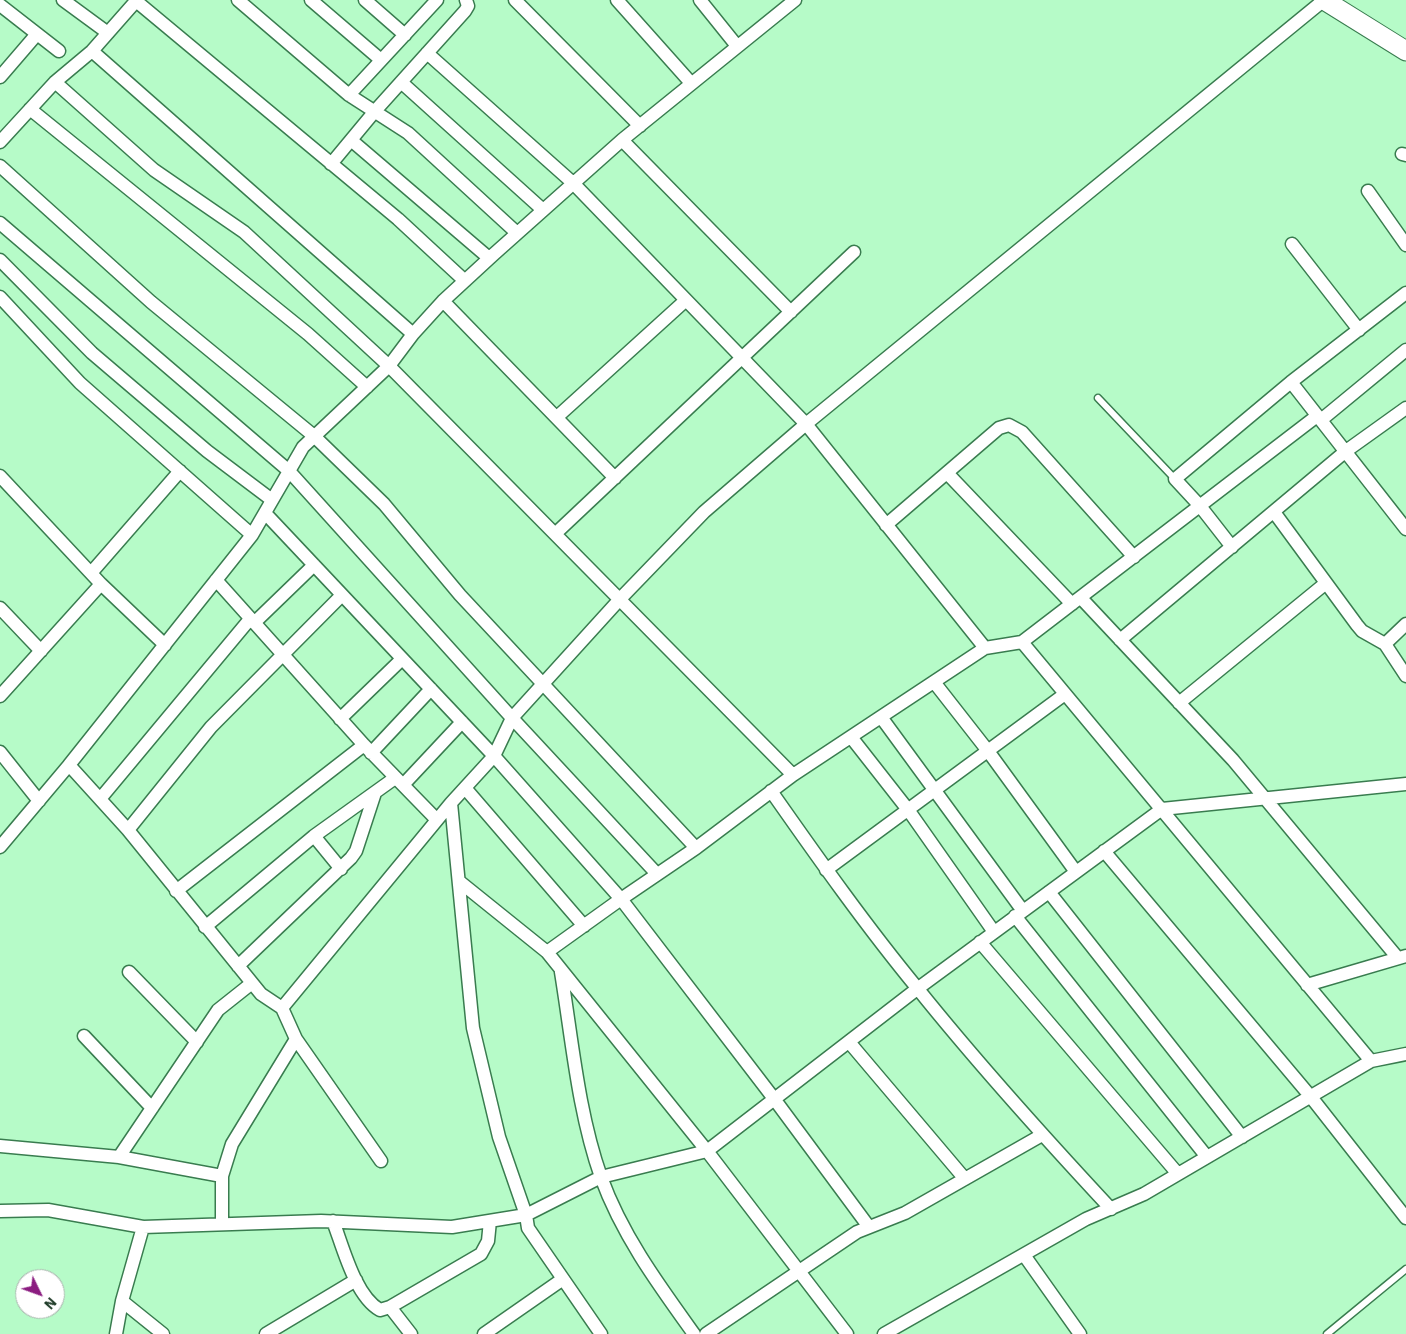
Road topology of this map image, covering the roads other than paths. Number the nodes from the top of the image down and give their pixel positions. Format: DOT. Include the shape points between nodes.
graph roads {
  1 [pos="63,0"];
  2 [pos="136,0"];
  3 [pos="238,0"];
  4 [pos="311,0"];
  5 [pos="365,0"];
  6 [pos="466,0"];
  7 [pos="515,0"];
  8 [pos="617,0"];
  9 [pos="700,0"];
  10 [pos="795,0"];
  11 [pos="1324,0"];
  12 [pos="429,2"];
  13 [pos="0,5"];
  14 [pos="108,33"];
  15 [pos="37,34"];
  16 [pos="405,35"];
  17 [pos="738,46"];
  18 [pos="60,51"];
  19 [pos="92,51"];
  20 [pos="1406,51"];
  21 [pos="427,53"];
  22 [pos="381,60"];
  23 [pos="0,77"];
  24 [pos="55,82"];
  25 [pos="401,82"];
  26 [pos="691,83"];
  27 [pos="349,95"];
  28 [pos="30,110"];
  29 [pos="375,111"];
  30 [pos="640,126"];
  31 [pos="351,140"];
  32 [pos="622,140"];
  33 [pos="0,142"];
  34 [pos="331,164"];
  35 [pos="0,166"];
  36 [pos="573,183"];
  37 [pos="1368,191"];
  38 [pos="543,210"];
  39 [pos="0,223"];
  40 [pos="517,233"];
  41 [pos="1292,244"];
  42 [pos="1406,245"];
  43 [pos="854,252"];
  44 [pos="489,258"];
  45 [pos="0,260"];
  46 [pos="465,281"];
  47 [pos="1406,292"];
  48 [pos="0,297"];
  49 [pos="686,300"];
  50 [pos="443,301"];
  51 [pos="791,312"];
  52 [pos="1359,330"];
  53 [pos="413,334"];
  54 [pos="1406,350"];
  55 [pos="741,358"];
  56 [pos="389,366"];
  57 [pos="1291,382"];
  58 [pos="367,387"];
  59 [pos="1098,398"];
  60 [pos="1406,408"];
  61 [pos="557,417"];
  62 [pos="1319,418"];
  63 [pos="806,424"];
  64 [pos="314,436"];
  65 [pos="1346,451"];
  66 [pos="180,471"];
  67 [pos="289,471"];
  68 [pos="948,472"];
  69 [pos="0,476"];
  70 [pos="615,478"];
  71 [pos="1175,479"];
  72 [pos="272,500"];
  73 [pos="1200,506"];
  74 [pos="1274,512"];
  75 [pos="265,513"];
  76 [pos="886,525"];
  77 [pos="1406,529"];
  78 [pos="555,534"];
  79 [pos="252,535"];
  80 [pos="1232,547"];
  81 [pos="1134,557"];
  82 [pos="314,565"];
  83 [pos="91,573"];
  84 [pos="216,580"];
  85 [pos="1326,583"];
  86 [pos="101,584"];
  87 [pos="342,595"];
  88 [pos="620,599"];
  89 [pos="1077,601"];
  90 [pos="0,608"];
  91 [pos="252,621"];
  92 [pos="1406,624"];
  93 [pos="1120,640"];
  94 [pos="1022,642"];
  95 [pos="164,644"];
  96 [pos="1385,644"];
  97 [pos="985,648"];
  98 [pos="41,651"];
  99 [pos="282,654"];
  100 [pos="402,659"];
  101 [pos="1406,676"];
  102 [pos="934,682"];
  103 [pos="542,684"];
  104 [pos="431,689"];
  105 [pos="1065,694"];
  106 [pos="0,696"];
  107 [pos="1179,703"];
  108 [pos="881,717"];
  109 [pos="512,718"];
  110 [pos="340,719"];
  111 [pos="462,722"];
  112 [pos="851,736"];
  113 [pos="367,749"];
  114 [pos="988,751"];
  115 [pos="0,752"];
  116 [pos="494,756"];
  117 [pos="69,765"];
  118 [pos="793,775"];
  119 [pos="399,781"];
  120 [pos="1406,784"];
  121 [pos="465,788"];
  122 [pos="771,791"];
  123 [pos="935,791"];
  124 [pos="375,793"];
  125 [pos="100,799"];
  126 [pos="1266,799"];
  127 [pos="39,801"];
  128 [pos="451,803"];
  129 [pos="1162,809"];
  130 [pos="909,811"];
  131 [pos="437,820"];
  132 [pos="128,830"];
  133 [pos="314,836"];
  134 [pos="0,847"];
  135 [pos="696,848"];
  136 [pos="1104,851"];
  137 [pos="342,869"];
  138 [pos="826,870"];
  139 [pos="1076,872"];
  140 [pos="657,874"];
  141 [pos="460,882"];
  142 [pos="176,891"];
  143 [pos="1049,892"];
  144 [pos="621,899"];
  145 [pos="1019,914"];
  146 [pos="584,926"];
  147 [pos="205,927"];
  148 [pos="994,932"];
  149 [pos="980,942"];
  150 [pos="547,952"];
  151 [pos="1401,956"];
  152 [pos="238,966"];
  153 [pos="561,969"];
  154 [pos="129,972"];
  155 [pos="252,983"];
  156 [pos="1307,985"];
  157 [pos="917,989"];
  158 [pos="282,1008"];
  159 [pos="84,1036"];
  160 [pos="296,1039"];
  161 [pos="196,1042"];
  162 [pos="849,1042"];
  163 [pos="1406,1054"];
  164 [pos="1371,1062"];
  165 [pos="1311,1096"];
  166 [pos="775,1100"];
  167 [pos="152,1108"];
  168 [pos="1042,1135"];
  169 [pos="1242,1137"];
  170 [pos="0,1146"];
  171 [pos="707,1151"];
  172 [pos="1207,1157"];
  173 [pos="119,1158"];
  174 [pos="381,1161"];
  175 [pos="1178,1174"];
  176 [pos="222,1176"];
  177 [pos="601,1177"];
  178 [pos="965,1179"];
  179 [pos="1111,1209"];
  180 [pos="0,1211"];
  181 [pos="526,1215"];
  182 [pos="1406,1218"];
  183 [pos="333,1221"];
  184 [pos="490,1221"];
  185 [pos="222,1224"];
  186 [pos="143,1227"];
  187 [pos="868,1227"];
  188 [pos="1024,1255"];
  189 [pos="1406,1269"];
  190 [pos="800,1271"];
  191 [pos="563,1279"];
  192 [pos="356,1280"];
  193 [pos="122,1301"];
  194 [pos="390,1307"];
  195 [pos="1078,1333"];
  196 [pos="116,1334"];
  197 [pos="163,1334"];
  198 [pos="266,1334"];
  199 [pos="412,1334"];
  200 [pos="484,1334"];
  201 [pos="601,1334"];
  202 [pos="694,1334"];
  203 [pos="706,1334"];
  204 [pos="847,1334"];
  205 [pos="884,1334"];
  206 [pos="1327,1334"];
  1 -- 14 [label="street"];
  2 -- 14 [label="street"];
  2 -- 34 [label="street"];
  3 -- 27 [label="street"];
  4 -- 22 [label="street"];
  5 -- 16 [label="street"];
  6 -- 21 [label="street" via="468,6 465,11"];
  7 -- 30 [label="street"];
  8 -- 26 [label="street"];
  9 -- 17 [label="street"];
  10 -- 17 [label="street"];
  11 -- 20 [label="street"];
  11 -- 63 [label="street"];
  12 -- 16 [label="street"];
  13 -- 15 [label="street"];
  14 -- 19 [label="street"];
  15 -- 18 [label="street"];
  15 -- 23 [label="street"];
  16 -- 22 [label="street"];
  17 -- 26 [label="street"];
  19 -- 24 [label="street"];
  19 -- 53 [label="street"];
  21 -- 25 [label="street"];
  21 -- 36 [label="street"];
  22 -- 27 [label="street"];
  24 -- 28 [label="street"];
  24 -- 56 [label="street" via="154,170 240,228"];
  25 -- 29 [label="street"];
  25 -- 38 [label="street"];
  26 -- 30 [label="street"];
  27 -- 29 [label="street"];
  28 -- 33 [label="street"];
  28 -- 58 [label="street" via="308,334"];
  29 -- 31 [label="street"];
  29 -- 40 [label="street" via="408,133"];
  30 -- 32 [label="street"];
  31 -- 34 [label="street"];
  31 -- 44 [label="street"];
  32 -- 36 [label="street"];
  32 -- 51 [label="street"];
  34 -- 46 [label="street" via="398,219"];
  35 -- 64 [label="street" via="152,302"];
  36 -- 38 [label="street"];
  36 -- 49 [label="street"];
  37 -- 42 [label="street"];
  38 -- 40 [label="street"];
  39 -- 67 [label="street"];
  40 -- 44 [label="street"];
  41 -- 52 [label="street"];
  43 -- 51 [label="street"];
  44 -- 46 [label="street"];
  45 -- 72 [label="street" via="92,353 207,452"];
  46 -- 50 [label="street"];
  47 -- 52 [label="street"];
  48 -- 66 [label="street" via="80,383"];
  49 -- 55 [label="street"];
  49 -- 61 [label="street"];
  50 -- 53 [label="street"];
  50 -- 61 [label="street"];
  51 -- 55 [label="street"];
  52 -- 57 [label="street"];
  53 -- 56 [label="street"];
  54 -- 62 [label="street"];
  55 -- 63 [label="street"];
  55 -- 70 [label="street"];
  56 -- 58 [label="street"];
  56 -- 78 [label="street"];
  57 -- 62 [label="street"];
  57 -- 71 [label="street"];
  58 -- 64 [label="street"];
  59 -- 71 [label="lane"];
  60 -- 65 [label="street"];
  61 -- 70 [label="street"];
  62 -- 65 [label="street"];
  62 -- 73 [label="street"];
  63 -- 76 [label="street"];
  63 -- 88 [label="street" via="704,512"];
  64 -- 67 [label="street" via="303,446"];
  64 -- 103 [label="street" via="384,504 460,595"];
  65 -- 74 [label="street"];
  65 -- 77 [label="street"];
  66 -- 79 [label="street"];
  66 -- 83 [label="street"];
  67 -- 72 [label="street"];
  67 -- 109 [label="street"];
  68 -- 76 [label="street"];
  68 -- 81 [label="street" via="999,428 1015,427"];
  68 -- 89 [label="street"];
  69 -- 83 [label="street"];
  70 -- 78 [label="street"];
  71 -- 73 [label="street"];
  72 -- 75 [label="street"];
  73 -- 80 [label="street"];
  73 -- 81 [label="street"];
  74 -- 80 [label="street"];
  74 -- 85 [label="street"];
  75 -- 79 [label="street"];
  75 -- 82 [label="street"];
  76 -- 97 [label="street"];
  78 -- 88 [label="street"];
  79 -- 84 [label="street"];
  80 -- 93 [label="street"];
  81 -- 89 [label="street"];
  82 -- 87 [label="street"];
  82 -- 91 [label="street"];
  83 -- 86 [label="street"];
  84 -- 91 [label="street"];
  84 -- 95 [label="street"];
  85 -- 96 [label="street" via="1362,631"];
  85 -- 107 [label="street"];
  86 -- 95 [label="street"];
  86 -- 98 [label="street"];
  87 -- 99 [label="street"];
  87 -- 100 [label="street"];
  88 -- 103 [label="street"];
  88 -- 118 [label="street"];
  89 -- 93 [label="street"];
  89 -- 94 [label="street"];
  90 -- 98 [label="street"];
  91 -- 99 [label="street"];
  91 -- 125 [label="street"];
  92 -- 96 [label="street"];
  93 -- 107 [label="street"];
  94 -- 97 [label="street"];
  94 -- 105 [label="street"];
  95 -- 117 [label="street"];
  96 -- 101 [label="street"];
  97 -- 102 [label="street"];
  98 -- 106 [label="street"];
  99 -- 110 [label="street"];
  99 -- 132 [label="street" via="211,727"];
  100 -- 104 [label="street"];
  100 -- 110 [label="street"];
  102 -- 108 [label="street"];
  102 -- 114 [label="street"];
  103 -- 109 [label="street"];
  103 -- 135 [label="street"];
  104 -- 111 [label="street"];
  104 -- 113 [label="street"];
  105 -- 114 [label="street"];
  105 -- 129 [label="street"];
  107 -- 126 [label="street"];
  108 -- 112 [label="street"];
  108 -- 123 [label="street"];
  109 -- 116 [label="street"];
  109 -- 140 [label="street"];
  110 -- 113 [label="street"];
  111 -- 116 [label="street"];
  111 -- 119 [label="street"];
  112 -- 118 [label="street"];
  112 -- 130 [label="street"];
  113 -- 119 [label="street"];
  113 -- 142 [label="street"];
  114 -- 123 [label="street"];
  114 -- 139 [label="street"];
  115 -- 127 [label="street"];
  116 -- 121 [label="street"];
  116 -- 144 [label="street"];
  117 -- 125 [label="street"];
  117 -- 127 [label="street"];
  118 -- 122 [label="street"];
  119 -- 124 [label="street"];
  119 -- 131 [label="street"];
  120 -- 126 [label="street"];
  121 -- 128 [label="street"];
  121 -- 146 [label="street"];
  122 -- 135 [label="street"];
  122 -- 138 [label="street"];
  123 -- 130 [label="street"];
  123 -- 145 [label="street"];
  124 -- 133 [label="street"];
  124 -- 137 [label="street" via="356,851"];
  125 -- 132 [label="street"];
  126 -- 129 [label="street"];
  126 -- 151 [label="street"];
  127 -- 134 [label="street"];
  128 -- 131 [label="street"];
  128 -- 141 [label="street"];
  129 -- 136 [label="street"];
  129 -- 156 [label="street"];
  130 -- 138 [label="street"];
  130 -- 148 [label="street"];
  131 -- 158 [label="street"];
  132 -- 142 [label="street"];
  133 -- 137 [label="street"];
  133 -- 147 [label="street"];
  135 -- 140 [label="street"];
  136 -- 139 [label="street"];
  136 -- 165 [label="street"];
  137 -- 152 [label="street"];
  138 -- 157 [label="street"];
  139 -- 143 [label="street"];
  140 -- 144 [label="street"];
  141 -- 150 [label="street"];
  141 -- 181 [label="street" via="473,1028 500,1137"];
  142 -- 147 [label="street"];
  143 -- 145 [label="street"];
  143 -- 169 [label="street"];
  144 -- 146 [label="street"];
  144 -- 166 [label="street"];
  145 -- 148 [label="street"];
  145 -- 172 [label="street"];
  146 -- 150 [label="street"];
  147 -- 152 [label="street"];
  148 -- 149 [label="street"];
  149 -- 157 [label="street"];
  149 -- 175 [label="street"];
  150 -- 153 [label="street"];
  151 -- 156 [label="street"];
  152 -- 155 [label="street"];
  153 -- 171 [label="street"];
  153 -- 177 [label="street" via="583,1104"];
  154 -- 161 [label="street"];
  155 -- 158 [label="street" via="261,994"];
  155 -- 161 [label="street" via="218,1010"];
  156 -- 164 [label="street"];
  157 -- 162 [label="street"];
  157 -- 168 [label="street"];
  158 -- 160 [label="street"];
  159 -- 167 [label="street"];
  160 -- 174 [label="street"];
  160 -- 176 [label="street" via="232,1144"];
  161 -- 167 [label="street"];
  162 -- 166 [label="street"];
  162 -- 178 [label="street"];
  163 -- 164 [label="street"];
  164 -- 165 [label="street"];
  165 -- 169 [label="street"];
  165 -- 182 [label="street"];
  166 -- 171 [label="street"];
  166 -- 187 [label="street"];
  167 -- 173 [label="street"];
  168 -- 178 [label="street"];
  168 -- 179 [label="street"];
  169 -- 172 [label="street"];
  170 -- 173 [label="street"];
  171 -- 177 [label="street"];
  171 -- 190 [label="street"];
  172 -- 175 [label="street"];
  173 -- 176 [label="street"];
  175 -- 179 [label="street"];
  176 -- 185 [label="street"];
  177 -- 181 [label="street"];
  177 -- 202 [label="street" via="638,1254"];
  178 -- 187 [label="street" via="905,1213"];
  179 -- 188 [label="street" via="1086,1219"];
  180 -- 186 [label="street" via="48,1210"];
  181 -- 184 [label="street"];
  181 -- 191 [label="street" via="528,1228"];
  183 -- 184 [label="street" via="452,1227"];
  183 -- 185 [label="street"];
  183 -- 192 [label="street"];
  184 -- 194 [label="street" via="488,1241 481,1254"];
  185 -- 186 [label="street"];
  186 -- 193 [label="street"];
  187 -- 190 [label="street"];
  188 -- 195 [label="street"];
  188 -- 205 [label="street"];
  189 -- 206 [label="lane"];
  190 -- 203 [label="street"];
  190 -- 204 [label="street"];
  191 -- 200 [label="street"];
  191 -- 201 [label="street"];
  192 -- 194 [label="street" via="372,1305 380,1310"];
  192 -- 198 [label="street"];
  193 -- 196 [label="street"];
  193 -- 197 [label="street"];
  194 -- 199 [label="street"];
}
